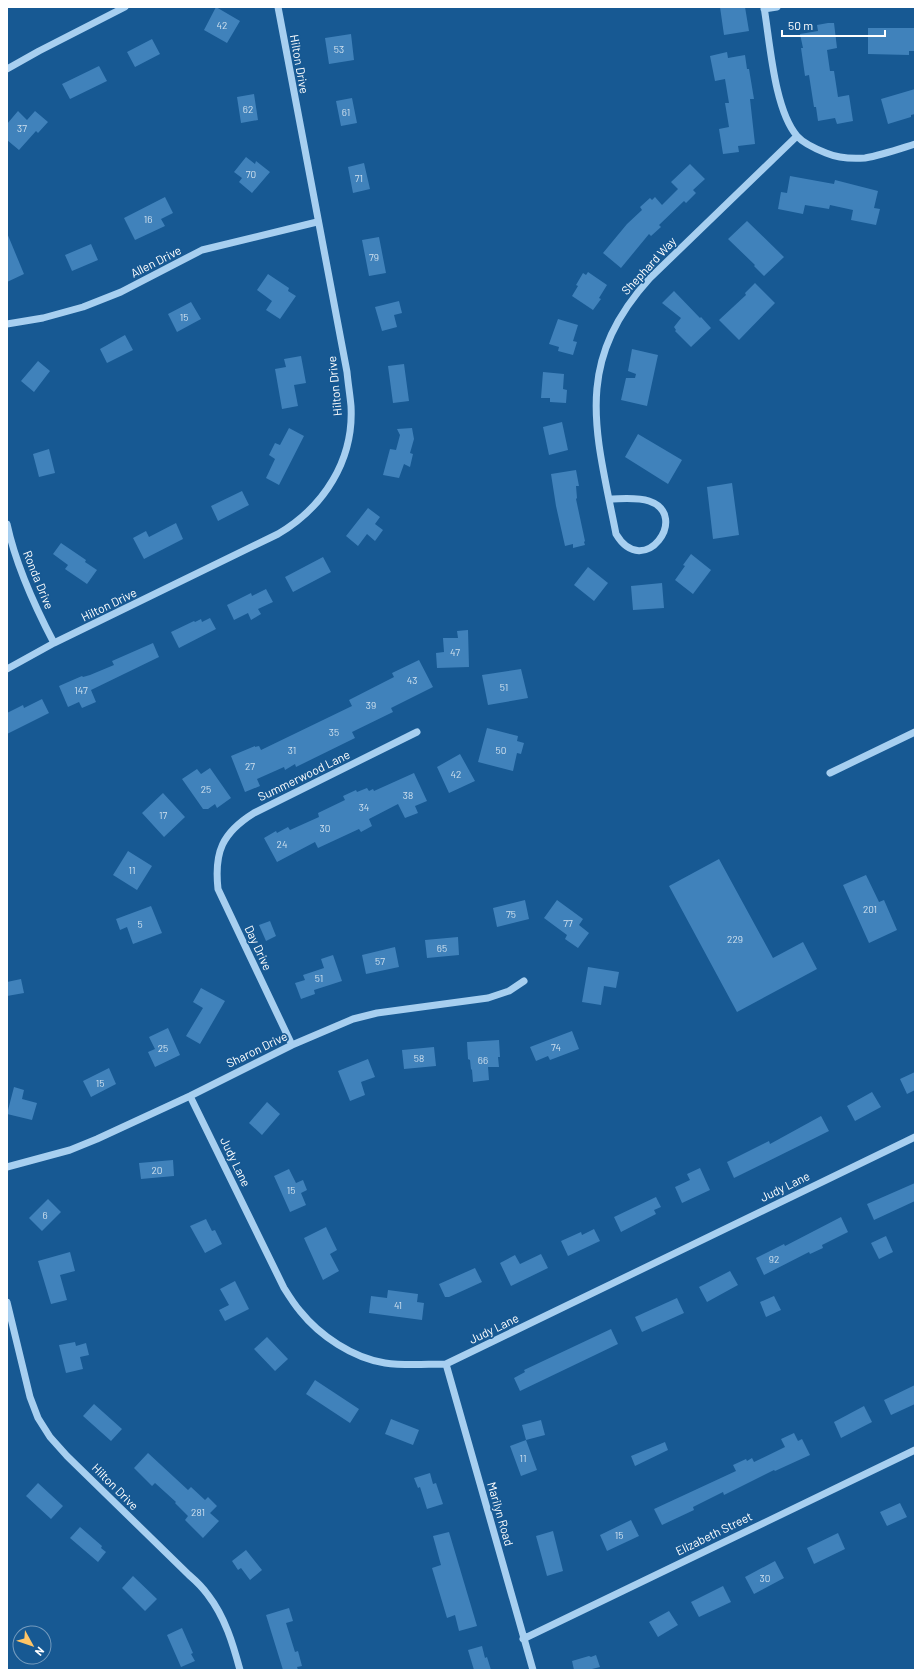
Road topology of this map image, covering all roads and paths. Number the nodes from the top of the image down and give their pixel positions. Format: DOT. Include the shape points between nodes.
graph roads {
  1 [pos="125,7"];
  2 [pos="278,7"];
  3 [pos="777,7"];
  4 [pos="764,8"];
  5 [pos="7,69"];
  6 [pos="797,136"];
  7 [pos="915,144"];
  8 [pos="317,222"];
  9 [pos="7,324"];
  10 [pos="609,499"];
  11 [pos="7,524"];
  12 [pos="54,643"];
  13 [pos="7,669"];
  14 [pos="417,732"];
  15 [pos="915,732"];
  16 [pos="830,773"];
  17 [pos="218,858"];
  18 [pos="524,981"];
  19 [pos="292,1045"];
  20 [pos="190,1096"];
  21 [pos="915,1137"];
  22 [pos="7,1167"];
  23 [pos="7,1302"];
  24 [pos="446,1364"];
  25 [pos="915,1450"];
  26 [pos="523,1639"];
  27 [pos="240,1670"];
  28 [pos="533,1670"];
  1 -- 5 [label="street"];
  2 -- 8 [label="street, Hilton Drive"];
  3 -- 4 [label="street"];
  4 -- 6 [label="street" via="780,100"];
  6 -- 7 [label="street" via="820,151 838,157 854,158 883,154"];
  6 -- 10 [label="street, Shephard Way" via="650,278 632,299 614,328 603,358 595,400 600,455"];
  8 -- 9 [label="street, Allen Drive" via="202,250 121,292 83,307 43,318"];
  8 -- 12 [label="street, Hilton Drive" via="347,372 351,407 350,431 345,454 335,478 322,498 295,525"];
  10 -- 10 [label="street, Shephard Way" via="616,534 627,547 634,550 651,548 663,537 665,520 662,512 650,501"];
  11 -- 12 [label="street, Ronda Drive" via="17,562 30,595"];
  12 -- 13 [label="street, Hilton Drive"];
  14 -- 17 [label="street, Summerwood Lane" via="239,822 229,832"];
  15 -- 16 [label="street"];
  17 -- 19 [label="street, Day Drive" via="218,889"];
  18 -- 19 [label="street, Sharon Drive" via="509,991 488,998 377,1013 354,1019"];
  19 -- 20 [label="street, Sharon Drive"];
  20 -- 22 [label="street, Sharon Drive" via="70,1150"];
  20 -- 24 [label="street, Judy Lane" via="284,1288 299,1311 335,1342 360,1357 385,1363"];
  21 -- 24 [label="street, Judy Lane"];
  23 -- 27 [label="street, Hilton Drive" via="30,1397 38,1418 50,1437 208,1595 223,1620"];
  24 -- 26 [label="street, Marilyn Road"];
  25 -- 26 [label="street, Elizabeth Street"];
  26 -- 28 [label="street, Marilyn Road"];
}
